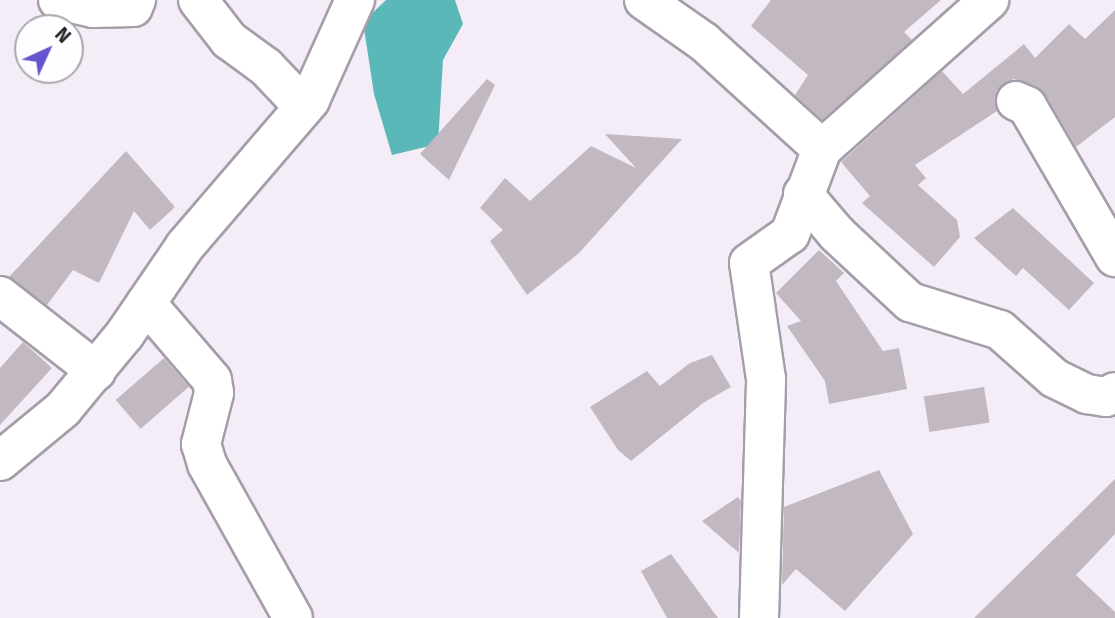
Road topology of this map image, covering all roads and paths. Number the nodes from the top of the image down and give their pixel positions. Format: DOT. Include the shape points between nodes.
graph roads {
  1 [pos="58,0"];
  2 [pos="136,0"];
  3 [pos="198,0"];
  4 [pos="355,0"];
  5 [pos="644,0"];
  6 [pos="989,0"];
  7 [pos="1016,101"];
  8 [pos="304,107"];
  9 [pos="822,149"];
  10 [pos="803,194"];
  11 [pos="1115,257"];
  12 [pos="0,296"];
  13 [pos="146,303"];
  14 [pos="96,371"];
  15 [pos="1115,392"];
  16 [pos="0,461"];
  17 [pos="293,618"];
  18 [pos="759,618"];
  1 -- 2 [label="street" via="93,8 133,7"];
  3 -- 8 [label="street" via="229,40 266,66"];
  4 -- 8 [label="street"];
  5 -- 9 [label="street" via="723,58"];
  6 -- 9 [label="street"];
  7 -- 11 [label="street" via="1027,106"];
  8 -- 13 [label="street" via="185,246"];
  9 -- 10 [label="street"];
  10 -- 15 [label="street" via="836,234 910,302 1000,330 1054,378 1087,394 1105,397"];
  10 -- 18 [label="street" via="790,234 749,263 766,379"];
  12 -- 14 [label="street"];
  13 -- 14 [label="street"];
  13 -- 17 [label="street" via="212,380 214,393 201,444 207,464"];
  14 -- 16 [label="street" via="64,409"];
}
